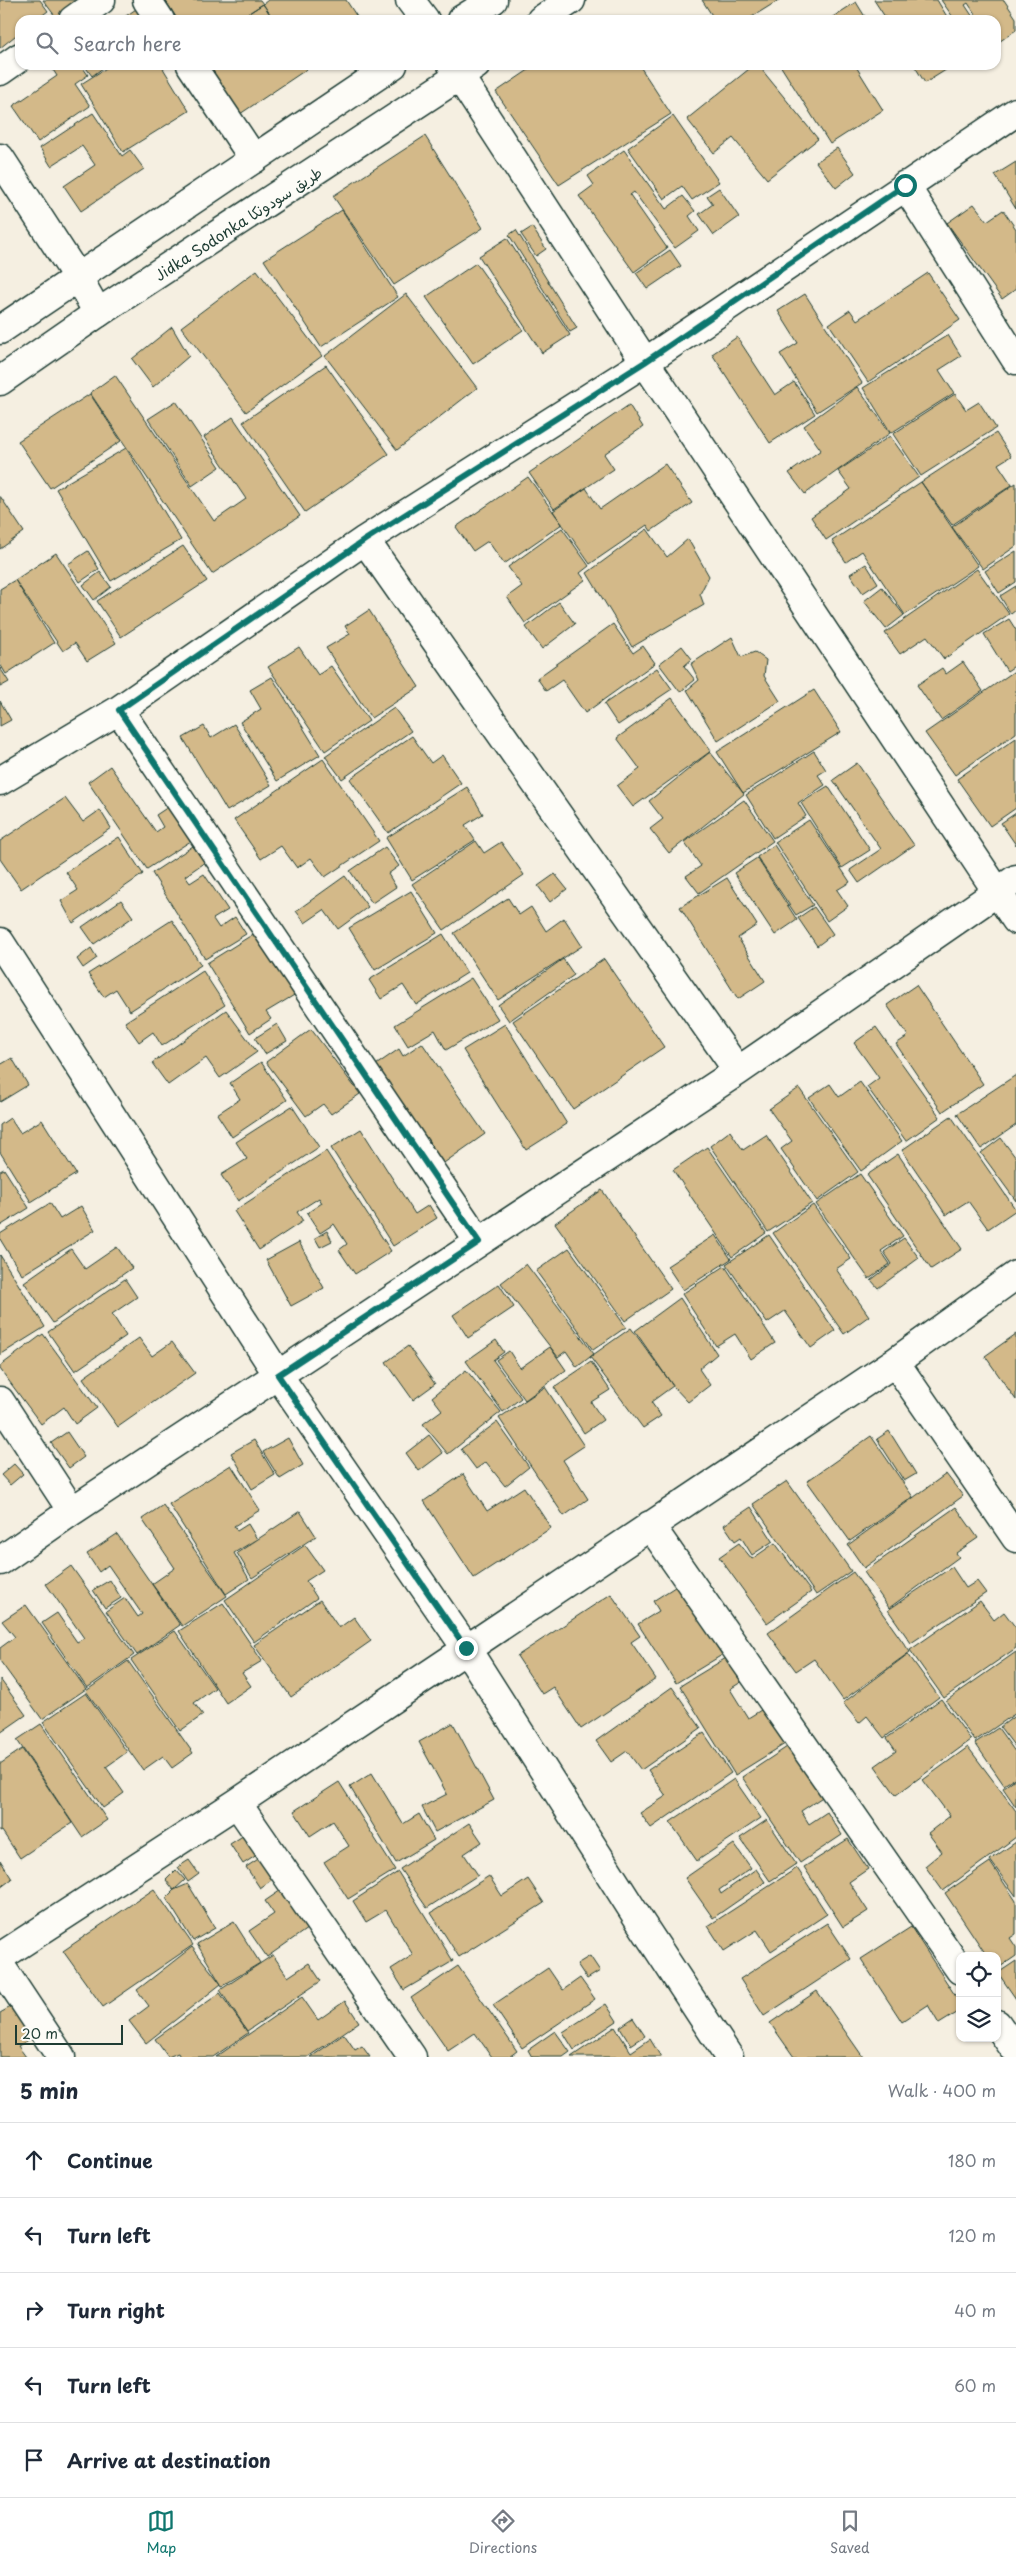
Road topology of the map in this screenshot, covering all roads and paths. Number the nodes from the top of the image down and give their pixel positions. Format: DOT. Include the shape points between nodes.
graph roads {
  1 [pos="101,0"];
  2 [pos="147,0"];
  3 [pos="410,0"];
  4 [pos="492,0"];
  5 [pos="570,0"];
  6 [pos="80,15"];
  7 [pos="157,15"];
  8 [pos="421,15"];
  9 [pos="469,15"];
  10 [pos="548,15"];
  11 [pos="15,60"];
  12 [pos="194,70"];
  13 [pos="386,70"];
  14 [pos="461,70"];
  15 [pos="463,70"];
  16 [pos="0,71"];
  17 [pos="1016,112"];
  18 [pos="0,158"];
  19 [pos="254,159"];
  20 [pos="905,185"];
  21 [pos="78,278"];
  22 [pos="98,314"];
  23 [pos="0,330"];
  24 [pos="1016,360"];
  25 [pos="645,362"];
  26 [pos="0,381"];
  27 [pos="365,540"];
  28 [pos="119,710"];
  29 [pos="0,781"];
  30 [pos="1006,886"];
  31 [pos="1016,920"];
  32 [pos="0,942"];
  33 [pos="738,1071"];
  34 [pos="479,1242"];
  35 [pos="1016,1274"];
  36 [pos="894,1362"];
  37 [pos="278,1375"];
  38 [pos="0,1401"];
  39 [pos="72,1510"];
  40 [pos="650,1525"];
  41 [pos="1016,1538"];
  42 [pos="0,1561"];
  43 [pos="466,1648"];
  44 [pos="237,1804"];
  45 [pos="0,1957"];
  46 [pos="956,1964"];
  47 [pos="0,1965"];
  48 [pos="1001,2033"];
  49 [pos="1009,2050"];
  50 [pos="61,2057"];
  51 [pos="412,2057"];
  52 [pos="729,2057"];
  1 -- 6 [label="street"];
  2 -- 7 [label="street"];
  3 -- 8 [label="street"];
  4 -- 9 [label="street"];
  5 -- 10 [label="street"];
  11 -- 16 [label="street"];
  12 -- 19 [label="street"];
  13 -- 19 [label="street"];
  14 -- 22 [label="street, Jidka Sodonka طريق سودونكا"];
  15 -- 25 [label="street"];
  17 -- 20 [label="street"];
  18 -- 21 [label="street"];
  19 -- 21 [label="street"];
  20 -- 24 [label="street"];
  20 -- 25 [label="street"];
  21 -- 22 [label="street"];
  21 -- 23 [label="street"];
  22 -- 26 [label="street, Jidka Sodonka طريق سودونكا"];
  25 -- 27 [label="street"];
  25 -- 30 [label="street"];
  27 -- 28 [label="street"];
  27 -- 33 [label="street"];
  28 -- 29 [label="street"];
  28 -- 34 [label="street"];
  30 -- 31 [label="street"];
  30 -- 33 [label="street"];
  32 -- 37 [label="street"];
  33 -- 34 [label="street"];
  34 -- 37 [label="street"];
  35 -- 36 [label="street"];
  36 -- 40 [label="street"];
  36 -- 41 [label="street"];
  37 -- 39 [label="street"];
  37 -- 43 [label="street"];
  38 -- 39 [label="street"];
  39 -- 42 [label="street"];
  40 -- 43 [label="street"];
  40 -- 46 [label="street"];
  43 -- 44 [label="street"];
  43 -- 52 [label="street"];
  44 -- 45 [label="street"];
  44 -- 51 [label="street"];
  47 -- 50 [label="street"];
  48 -- 49 [label="street"];
}
